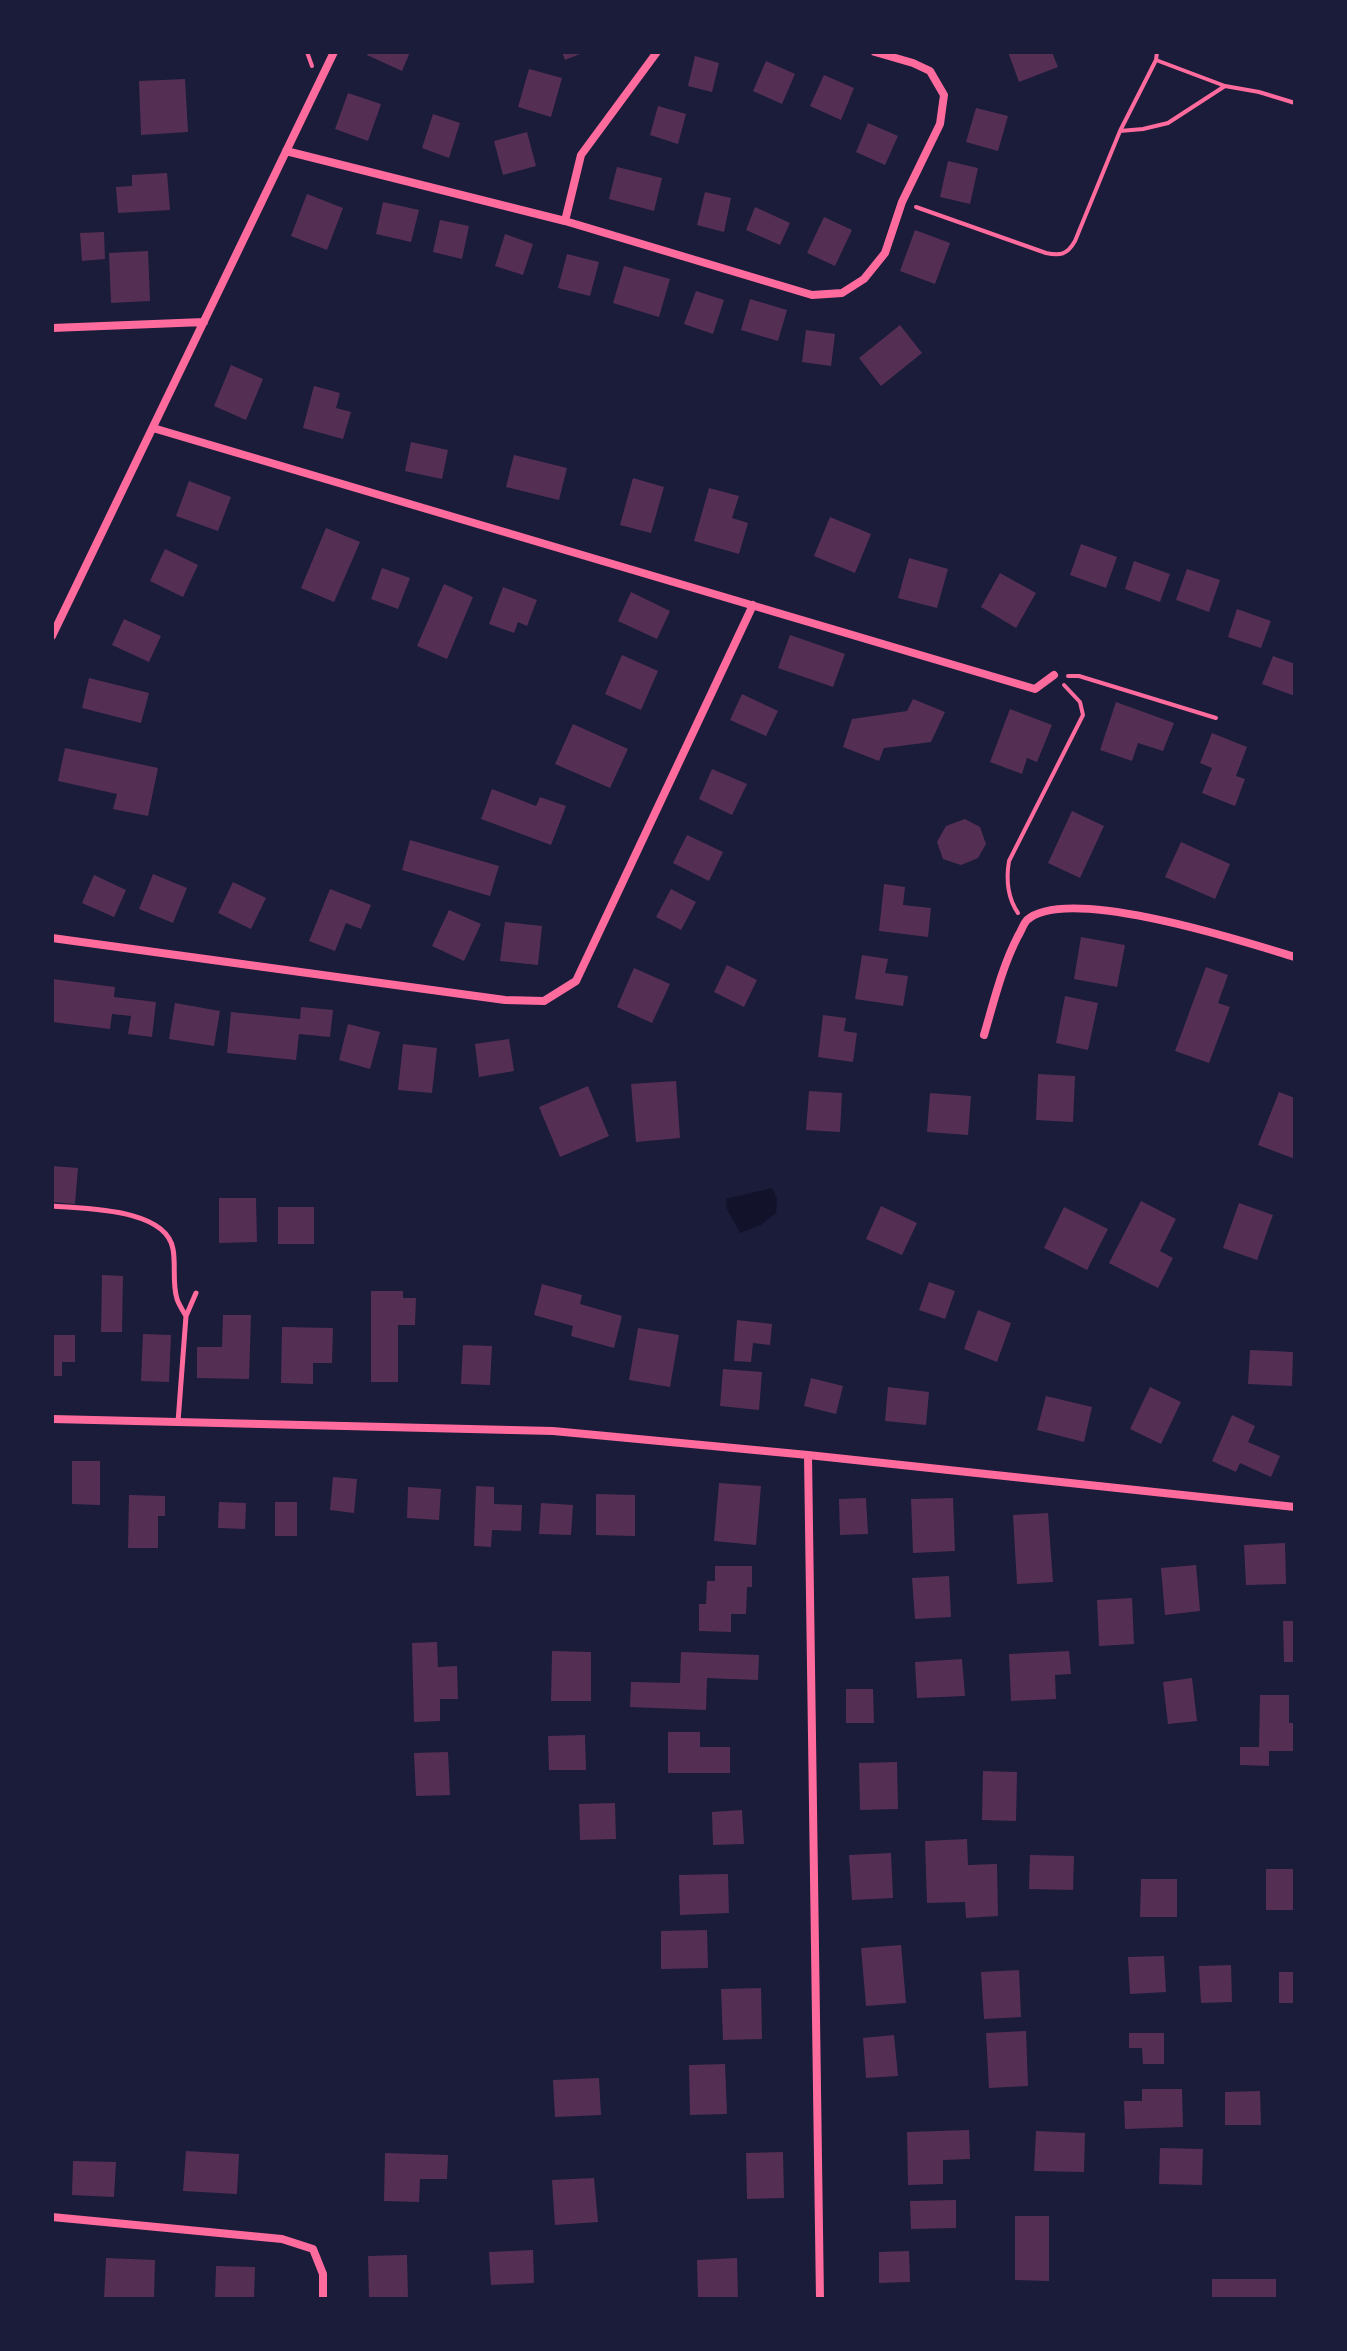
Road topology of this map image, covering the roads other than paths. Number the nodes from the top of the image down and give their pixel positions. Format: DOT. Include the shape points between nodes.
graph roads {
  1 [pos="334,52"];
  2 [pos="657,52"];
  3 [pos="875,52"];
  4 [pos="286,151"];
  5 [pos="565,221"];
  6 [pos="204,322"];
  7 [pos="52,328"];
  8 [pos="153,428"];
  9 [pos="753,605"];
  10 [pos="52,636"];
  11 [pos="1054,675"];
  12 [pos="52,938"];
  13 [pos="1295,957"];
  14 [pos="984,1035"];
  15 [pos="52,1206"];
  16 [pos="196,1293"];
  17 [pos="186,1316"];
  18 [pos="52,1419"];
  19 [pos="178,1422"];
  20 [pos="808,1455"];
  21 [pos="1295,1507"];
  22 [pos="52,2217"];
  23 [pos="323,2299"];
  24 [pos="820,2299"];
  1 -- 4 [label="street"];
  2 -- 5 [label="street" via="581,155"];
  3 -- 5 [label="street" via="930,71 944,95 940,124 902,202 885,253 864,279 842,293 812,295"];
  4 -- 5 [label="street"];
  4 -- 6 [label="street"];
  6 -- 7 [label="street"];
  6 -- 8 [label="street"];
  8 -- 9 [label="street"];
  8 -- 10 [label="street"];
  9 -- 11 [label="street" via="1035,689"];
  9 -- 12 [label="street" via="576,981 544,1001"];
  13 -- 14 [label="street" via="1127,913 1046,910 1026,921 1006,959"];
  15 -- 17 [label="lane" via="119,1212 165,1231 174,1253 177,1299"];
  16 -- 17 [label="lane"];
  17 -- 19 [label="lane"];
  18 -- 19 [label="street"];
  19 -- 20 [label="street" via="553,1431"];
  20 -- 21 [label="street"];
  20 -- 24 [label="street"];
  22 -- 23 [label="street" via="282,2239 313,2249 323,2274"];
}
